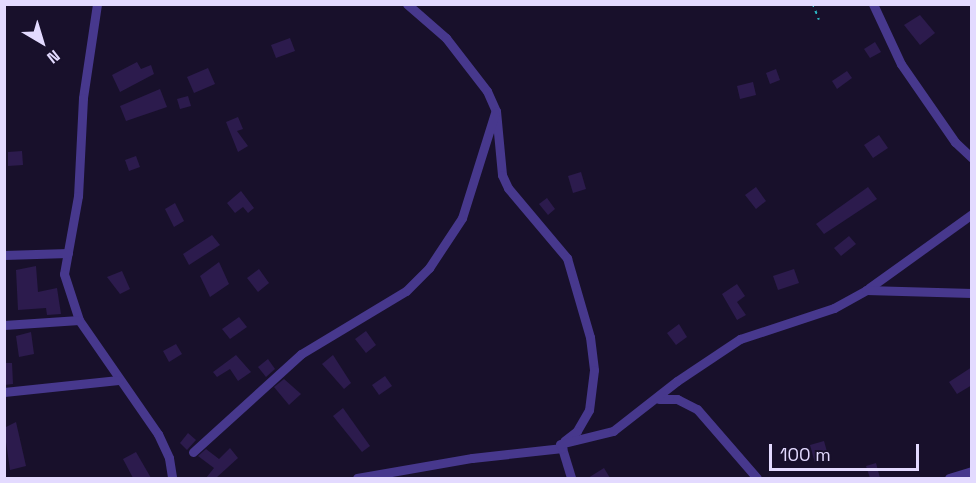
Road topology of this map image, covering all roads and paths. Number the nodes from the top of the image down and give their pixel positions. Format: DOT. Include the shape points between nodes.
graph roads {
  1 [pos="97,4"];
  2 [pos="407,4"];
  3 [pos="813,4"];
  4 [pos="873,4"];
  5 [pos="819,20"];
  6 [pos="495,111"];
  7 [pos="972,158"];
  8 [pos="972,214"];
  9 [pos="68,252"];
  10 [pos="4,255"];
  11 [pos="866,290"];
  12 [pos="972,293"];
  13 [pos="79,320"];
  14 [pos="4,325"];
  15 [pos="118,380"];
  16 [pos="4,392"];
  17 [pos="656,399"];
  18 [pos="561,446"];
  19 [pos="193,452"];
  20 [pos="972,471"];
  21 [pos="172,478"];
  22 [pos="357,478"];
  23 [pos="571,478"];
  24 [pos="757,478"];
  25 [pos="949,478"];
  1 -- 9 [label="street" via="83,98 78,196"];
  2 -- 6 [label="street" via="458,52 487,91"];
  3 -- 5 [label="path"];
  4 -- 7 [label="street" via="901,64 955,142"];
  6 -- 18 [label="street" via="508,188 567,258 590,337 594,370 589,410 577,431"];
  6 -- 19 [label="street" via="462,218 429,268 406,291 301,354"];
  8 -- 11 [label="street"];
  9 -- 10 [label="street"];
  9 -- 13 [label="street" via="64,274"];
  11 -- 12 [label="street"];
  11 -- 17 [label="street" via="841,305 740,339"];
  13 -- 14 [label="street"];
  13 -- 15 [label="street"];
  15 -- 16 [label="street"];
  15 -- 21 [label="street" via="158,434 170,458"];
  17 -- 18 [label="street" via="613,431"];
  17 -- 24 [label="street" via="677,399 698,409"];
  18 -- 22 [label="street"];
  18 -- 23 [label="street"];
  20 -- 25 [label="street"];
}
